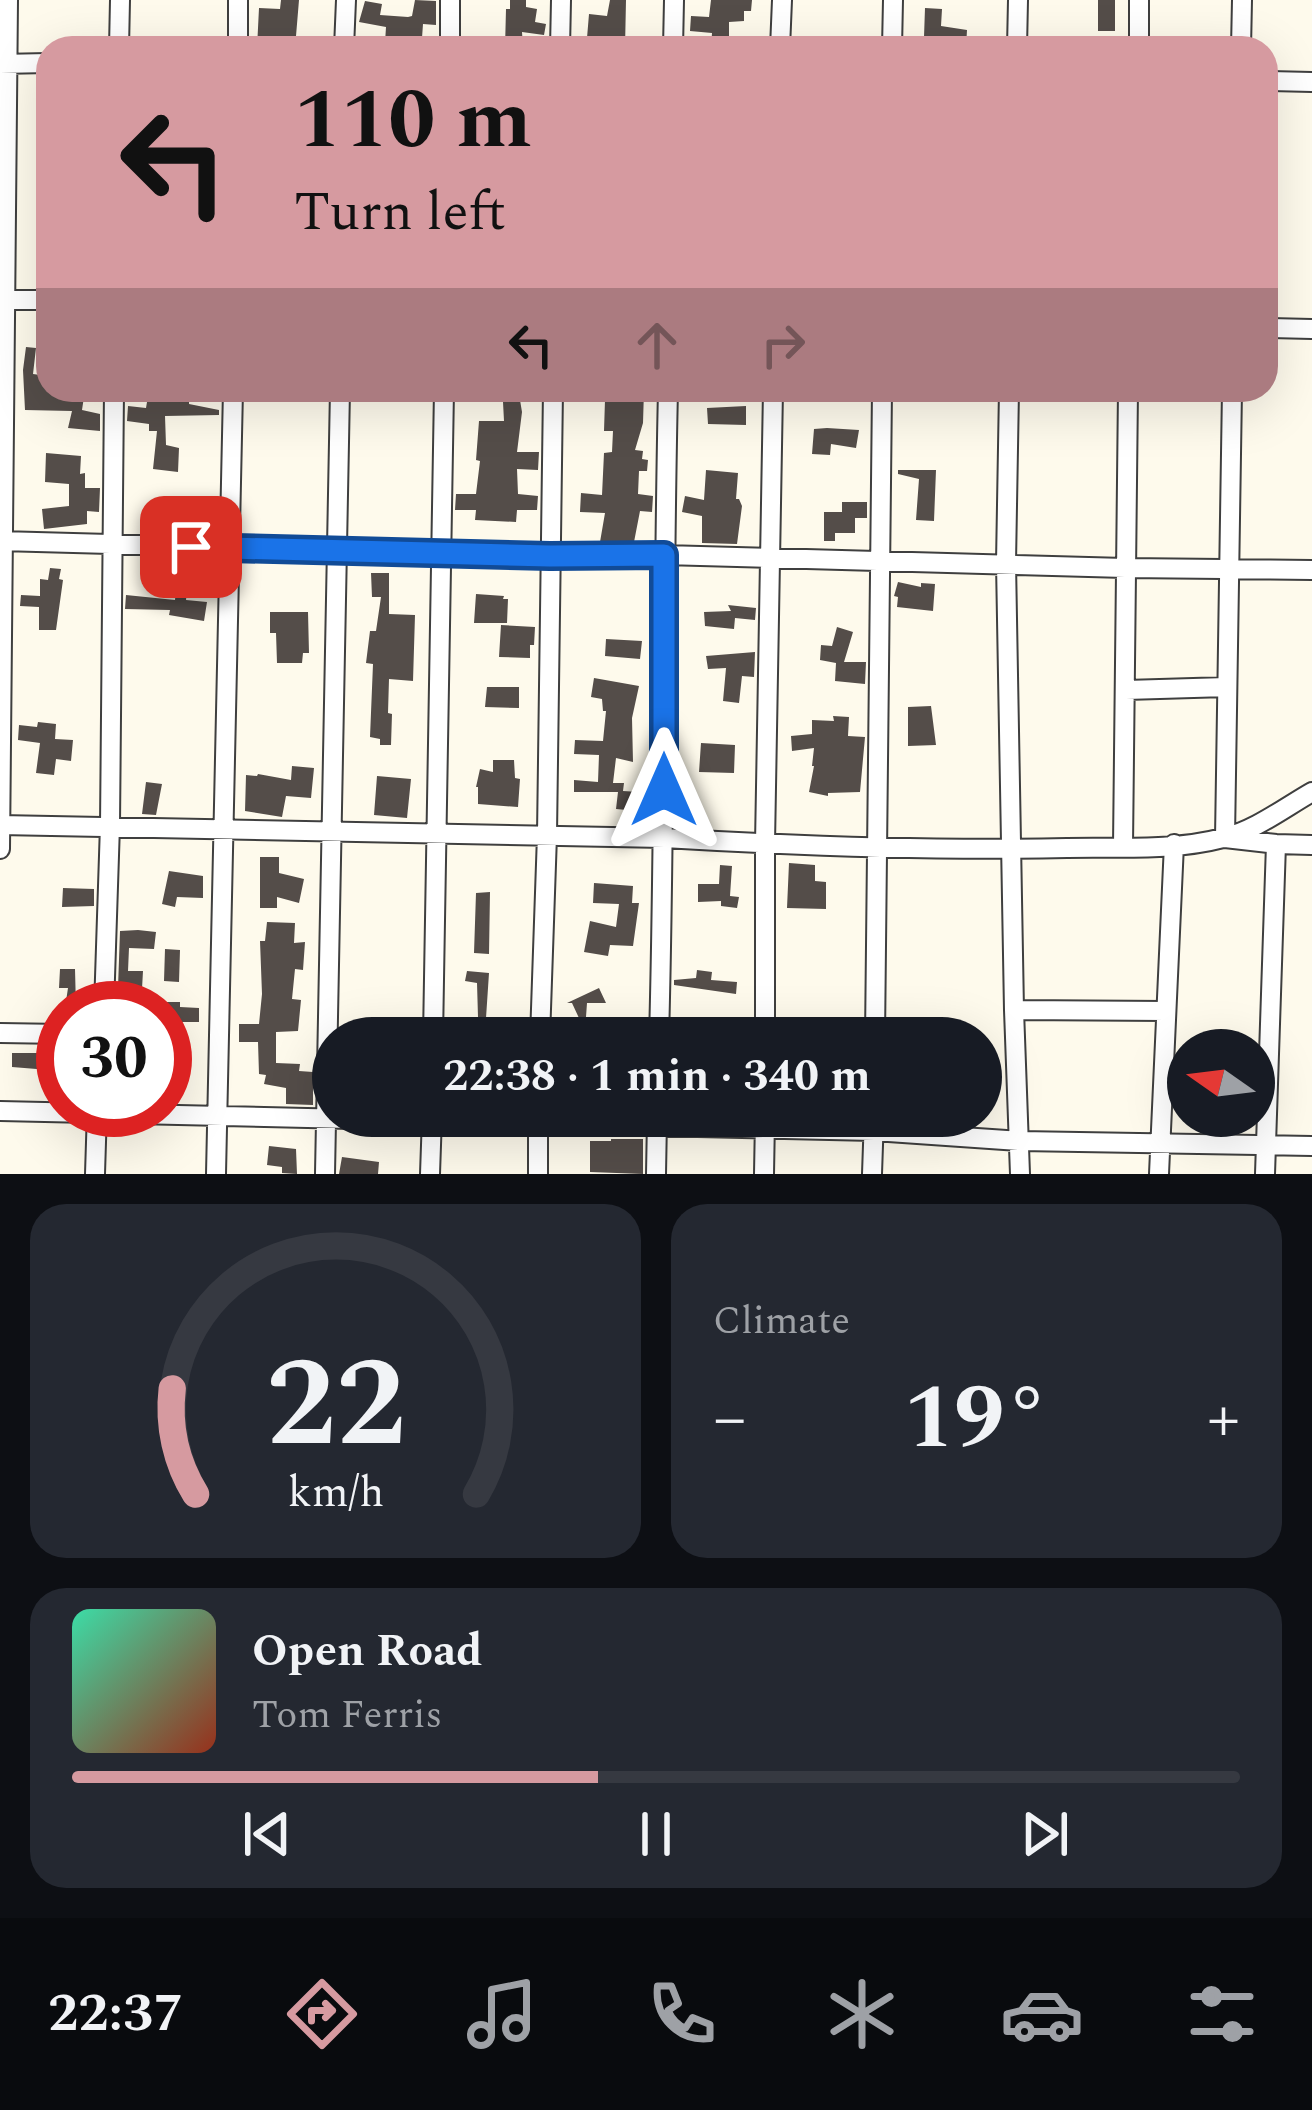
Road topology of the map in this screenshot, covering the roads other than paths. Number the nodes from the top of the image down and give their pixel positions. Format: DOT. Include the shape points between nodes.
graph roads {
  1 [pos="8,0"];
  2 [pos="120,0"];
  3 [pos="238,0"];
  4 [pos="346,0"];
  5 [pos="451,0"];
  6 [pos="561,0"];
  7 [pos="674,0"];
  8 [pos="782,0"];
  9 [pos="893,0"];
  10 [pos="1018,0"];
  11 [pos="1139,0"];
  12 [pos="1242,0"];
  13 [pos="119,36"];
  14 [pos="238,36"];
  15 [pos="344,36"];
  16 [pos="450,36"];
  17 [pos="560,36"];
  18 [pos="673,36"];
  19 [pos="781,36"];
  20 [pos="892,36"];
  21 [pos="1017,36"];
  22 [pos="1139,36"];
  23 [pos="1241,36"];
  24 [pos="36,63"];
  25 [pos="3,64"];
  26 [pos="1278,81"];
  27 [pos="1312,82"];
  28 [pos="2,300"];
  29 [pos="36,300"];
  30 [pos="1278,328"];
  31 [pos="1312,329"];
  32 [pos="114,402"];
  33 [pos="232,402"];
  34 [pos="340,402"];
  35 [pos="444,402"];
  36 [pos="553,402"];
  37 [pos="668,402"];
  38 [pos="773,402"];
  39 [pos="882,402"];
  40 [pos="1009,402"];
  41 [pos="1128,402"];
  42 [pos="1232,402"];
  43 [pos="2,541"];
  44 [pos="113,544"];
  45 [pos="230,548"];
  46 [pos="338,551"];
  47 [pos="442,553"];
  48 [pos="664,555"];
  49 [pos="550,556"];
  50 [pos="771,558"];
  51 [pos="878,559"];
  52 [pos="1006,563"];
  53 [pos="1125,568"];
  54 [pos="1228,570"];
  55 [pos="1312,570"];
  56 [pos="1227,687"];
  57 [pos="1126,690"];
  58 [pos="1312,792"];
  59 [pos="0,825"];
  60 [pos="110,825"];
  61 [pos="225,829"];
  62 [pos="333,830"];
  63 [pos="436,833"];
  64 [pos="547,835"];
  65 [pos="664,838"];
  66 [pos="1225,838"];
  67 [pos="765,844"];
  68 [pos="1174,844"];
  69 [pos="1276,844"];
  70 [pos="1312,845"];
  71 [pos="877,847"];
  72 [pos="1124,847"];
  73 [pos="0,849"];
  74 [pos="1011,849"];
  75 [pos="105,981"];
  76 [pos="1014,1010"];
  77 [pos="1166,1011"];
  78 [pos="329,1017"];
  79 [pos="433,1017"];
  80 [pos="542,1017"];
  81 [pos="659,1017"];
  82 [pos="765,1017"];
  83 [pos="874,1017"];
  84 [pos="0,1033"];
  85 [pos="36,1034"];
  86 [pos="0,1111"];
  87 [pos="36,1111"];
  88 [pos="192,1115"];
  89 [pos="216,1116"];
  90 [pos="312,1117"];
  91 [pos="97,1137"];
  92 [pos="326,1137"];
  93 [pos="431,1137"];
  94 [pos="538,1137"];
  95 [pos="657,1137"];
  96 [pos="765,1137"];
  97 [pos="873,1137"];
  98 [pos="988,1137"];
  99 [pos="1020,1141"];
  100 [pos="1159,1144"];
  101 [pos="1265,1144"];
  102 [pos="1312,1146"];
  103 [pos="95,1174"];
  104 [pos="216,1174"];
  105 [pos="325,1174"];
  106 [pos="430,1174"];
  107 [pos="538,1174"];
  108 [pos="656,1174"];
  109 [pos="764,1174"];
  110 [pos="872,1174"];
  111 [pos="1019,1174"];
  112 [pos="1159,1174"];
  113 [pos="1265,1174"];
  1 -- 25 [label="street"];
  2 -- 13 [label="street"];
  3 -- 14 [label="street"];
  4 -- 15 [label="street"];
  5 -- 16 [label="street"];
  6 -- 17 [label="street"];
  7 -- 18 [label="street"];
  8 -- 19 [label="street"];
  9 -- 20 [label="street"];
  10 -- 21 [label="street"];
  11 -- 22 [label="street"];
  12 -- 23 [label="street"];
  24 -- 25 [label="street"];
  25 -- 28 [label="street"];
  26 -- 27 [label="street"];
  28 -- 29 [label="street"];
  28 -- 43 [label="street"];
  30 -- 31 [label="street"];
  32 -- 44 [label="street"];
  33 -- 45 [label="street"];
  34 -- 46 [label="street"];
  35 -- 47 [label="street"];
  36 -- 49 [label="street"];
  37 -- 48 [label="street"];
  38 -- 50 [label="street"];
  39 -- 51 [label="street"];
  40 -- 52 [label="street"];
  41 -- 53 [label="street"];
  42 -- 54 [label="street"];
  43 -- 44 [label="street"];
  43 -- 59 [label="street"];
  44 -- 45 [label="street"];
  44 -- 60 [label="street"];
  45 -- 46 [label="street"];
  45 -- 61 [label="street"];
  46 -- 47 [label="street"];
  46 -- 62 [label="street"];
  47 -- 49 [label="street"];
  47 -- 63 [label="street"];
  48 -- 49 [label="street"];
  48 -- 50 [label="street"];
  48 -- 65 [label="street"];
  49 -- 64 [label="street"];
  50 -- 51 [label="street"];
  50 -- 67 [label="street"];
  51 -- 52 [label="street"];
  51 -- 71 [label="street"];
  52 -- 53 [label="street"];
  52 -- 74 [label="street"];
  53 -- 54 [label="street"];
  53 -- 57 [label="street"];
  54 -- 55 [label="street"];
  54 -- 56 [label="street"];
  56 -- 57 [label="street"];
  56 -- 66 [label="street"];
  57 -- 72 [label="street"];
  58 -- 66 [label="street"];
  59 -- 60 [label="street"];
  59 -- 73 [label="street"];
  60 -- 61 [label="street"];
  60 -- 75 [label="street"];
  61 -- 62 [label="street"];
  61 -- 89 [label="street"];
  62 -- 63 [label="street"];
  62 -- 78 [label="street"];
  63 -- 64 [label="street"];
  63 -- 79 [label="street"];
  64 -- 65 [label="street"];
  64 -- 80 [label="street"];
  65 -- 67 [label="street"];
  65 -- 81 [label="street"];
  66 -- 68 [label="street"];
  66 -- 69 [label="street"];
  67 -- 71 [label="street"];
  67 -- 82 [label="street"];
  68 -- 72 [label="street"];
  68 -- 77 [label="street"];
  69 -- 70 [label="street"];
  69 -- 101 [label="street"];
  71 -- 74 [label="street"];
  71 -- 83 [label="street"];
  72 -- 74 [label="street"];
  74 -- 76 [label="street"];
  76 -- 77 [label="street"];
  76 -- 99 [label="street"];
  77 -- 100 [label="street"];
  84 -- 85 [label="street"];
  86 -- 87 [label="street"];
  88 -- 89 [label="street"];
  89 -- 90 [label="street"];
  89 -- 104 [label="street"];
  91 -- 103 [label="street"];
  92 -- 105 [label="street"];
  93 -- 106 [label="street"];
  94 -- 107 [label="street"];
  95 -- 108 [label="street"];
  96 -- 109 [label="street"];
  97 -- 110 [label="street"];
  98 -- 99 [label="street"];
  99 -- 100 [label="street"];
  99 -- 111 [label="street"];
  100 -- 101 [label="street"];
  100 -- 112 [label="street"];
  101 -- 102 [label="street"];
  101 -- 113 [label="street"];
}
